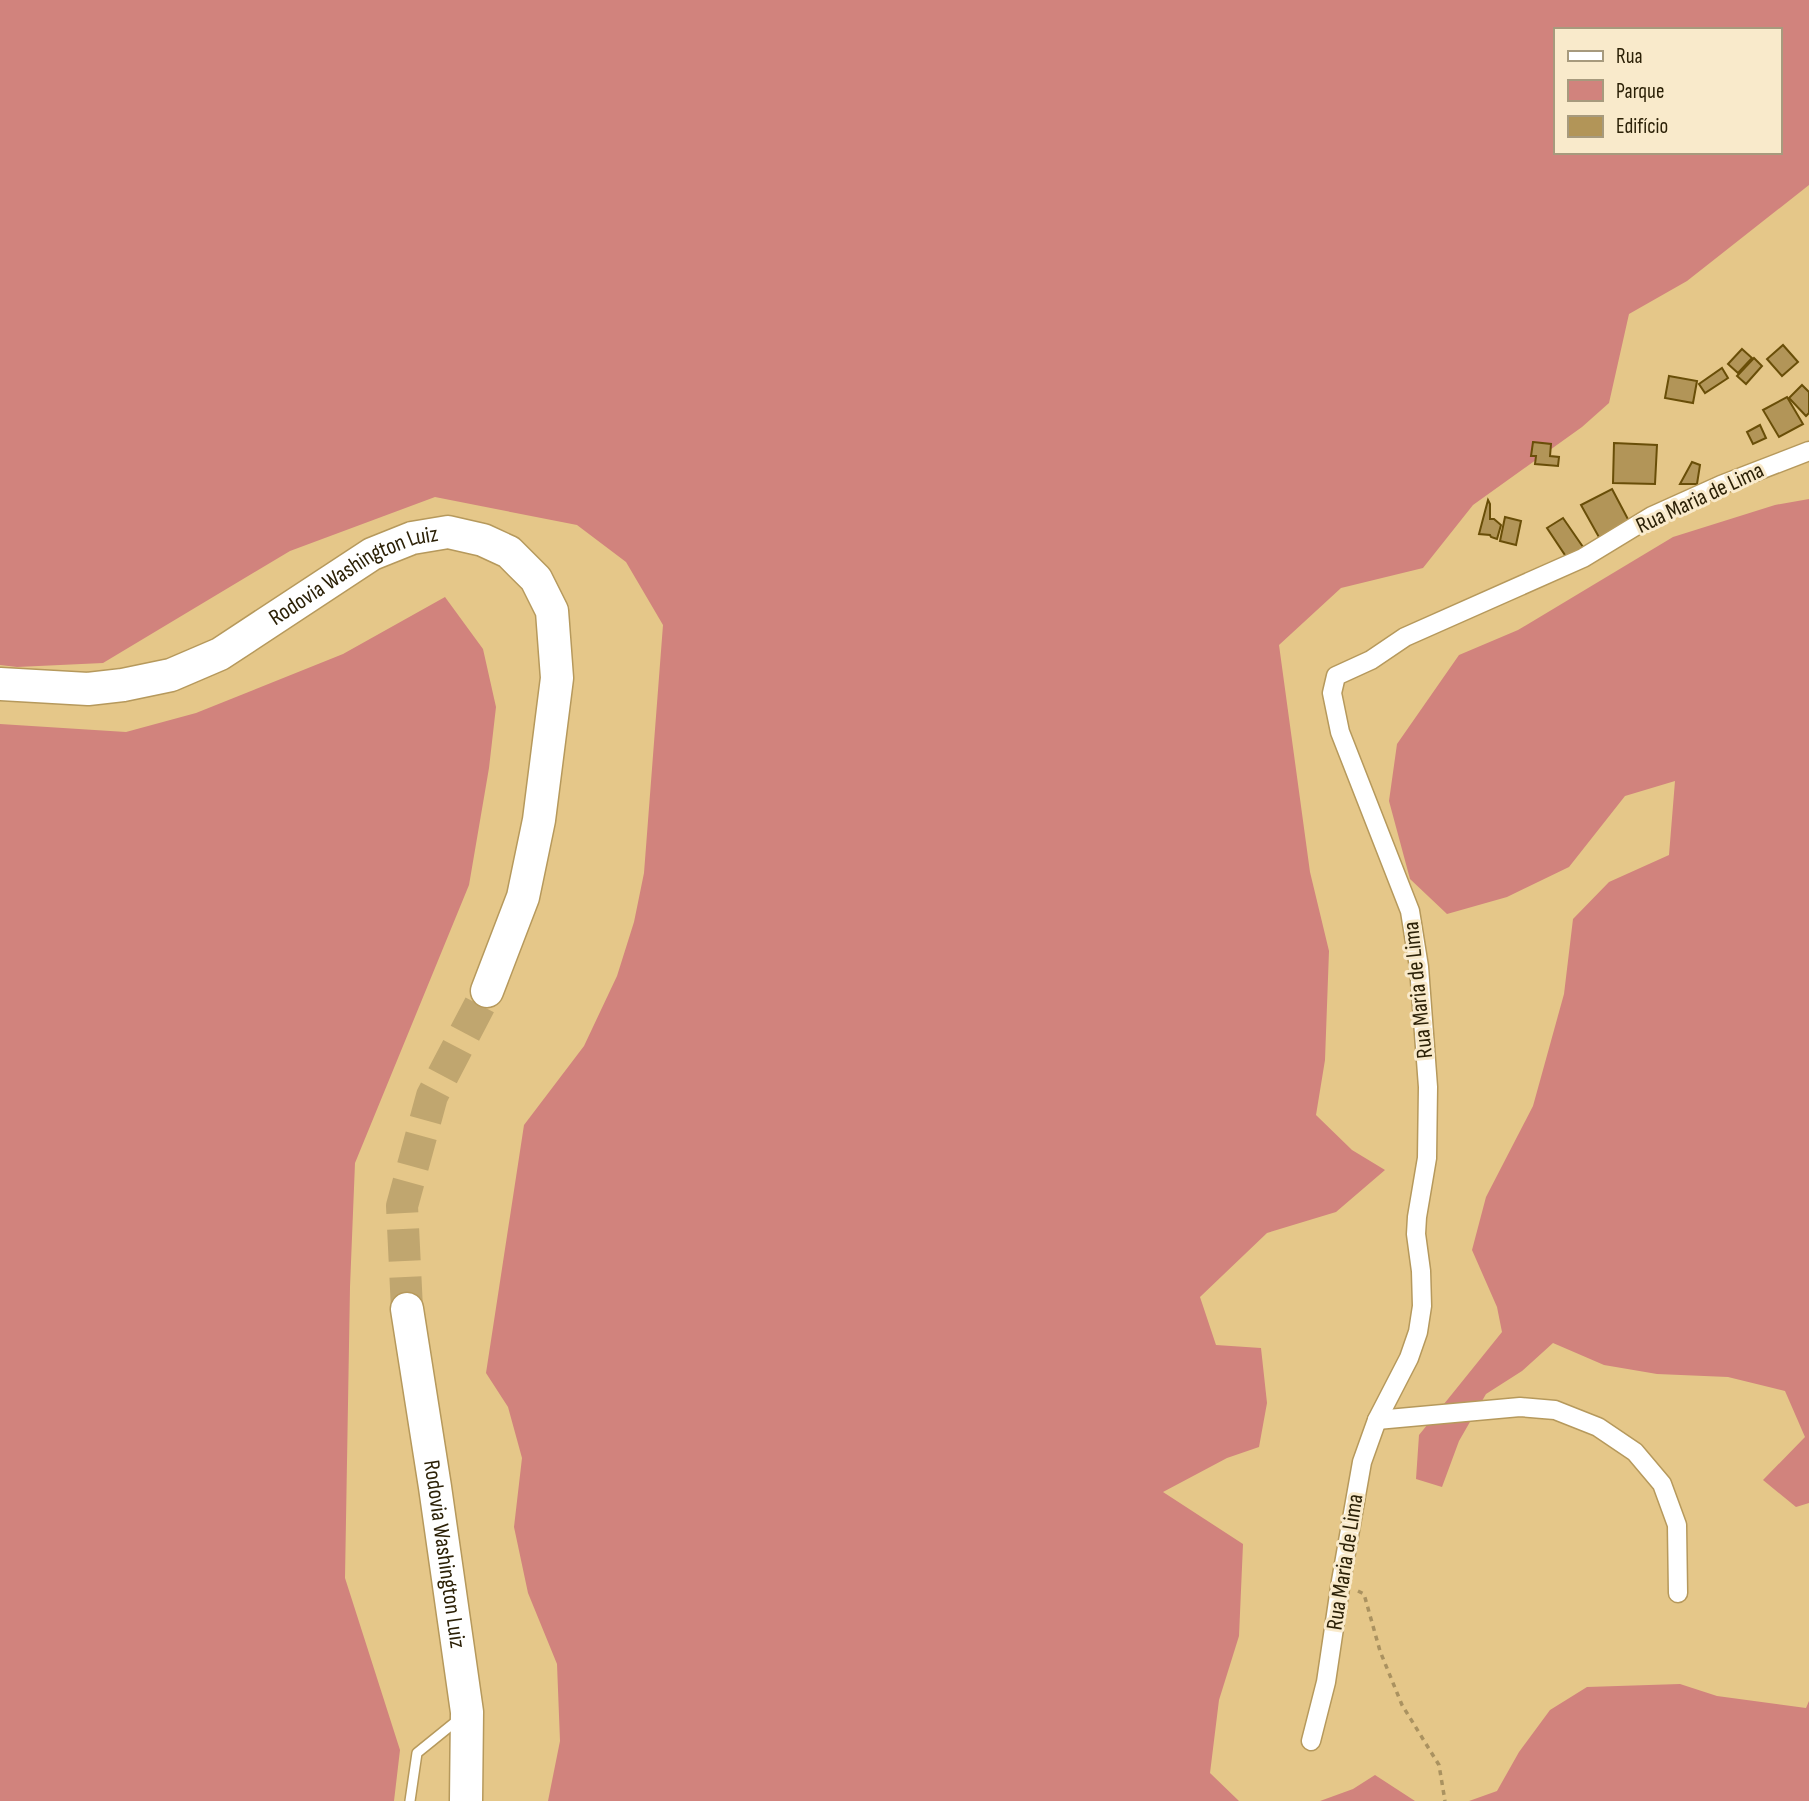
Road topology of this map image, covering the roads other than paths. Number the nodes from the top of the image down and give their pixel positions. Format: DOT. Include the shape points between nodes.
graph roads {
  1 [pos="1809,451"];
  2 [pos="0,684"];
  3 [pos="486,991"];
  4 [pos="407,1310"];
  5 [pos="1377,1420"];
  6 [pos="1678,1594"];
  7 [pos="467,1712"];
  8 [pos="1311,1741"];
  9 [pos="410,1801"];
  10 [pos="466,1801"];
  1 -- 5 [label="street, Rua Maria de Lima" via="1652,516 1583,558 1405,637 1336,676 1332,694 1340,732 1410,911 1428,1087 1427,1158 1416,1234 1422,1306 1409,1358"];
  2 -- 3 [label="highway, Rodovia Washington Luiz" via="88,690 171,675 220,654 372,554 412,538 448,532 509,552 536,579 552,611 557,678 539,820 523,897"];
  4 -- 7 [label="highway, Rodovia Washington Luiz"];
  5 -- 6 [label="street" via="1520,1407 1555,1410 1598,1427 1635,1452 1662,1484 1677,1525"];
  5 -- 8 [label="street, Rua Maria de Lima" via="1362,1462 1326,1682"];
  7 -- 9 [label="lane" via="417,1753"];
  7 -- 10 [label="highway, Rodovia Washington Luiz"];
}
